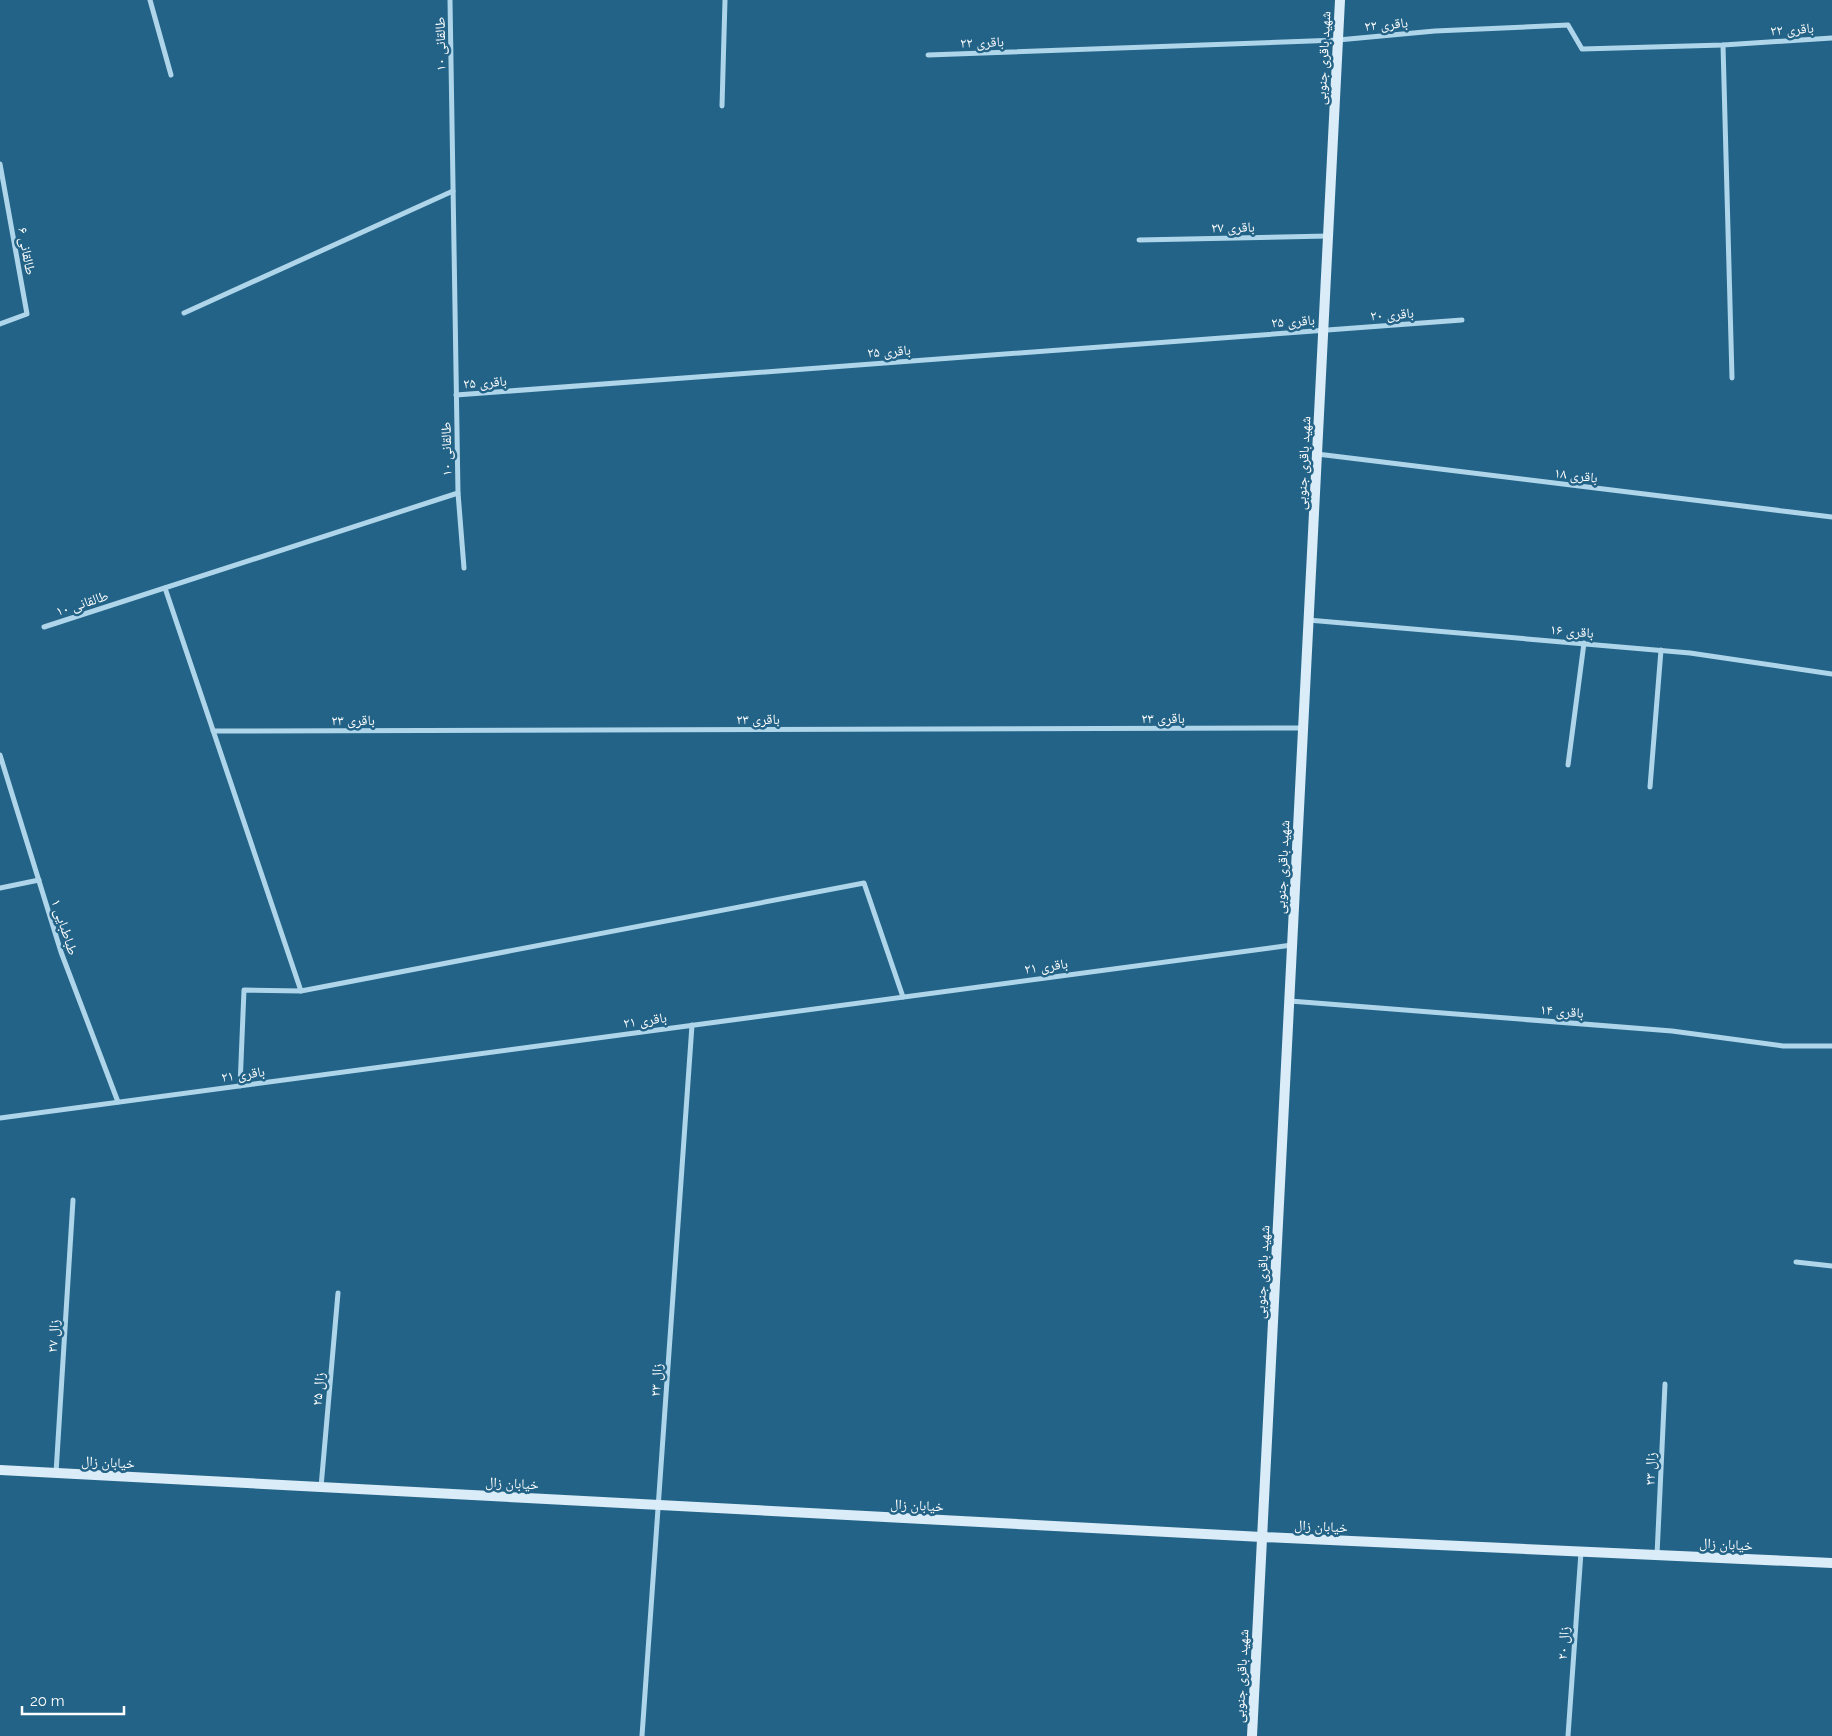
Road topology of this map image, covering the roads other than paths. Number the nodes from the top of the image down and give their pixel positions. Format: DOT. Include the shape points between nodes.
graph roads {
  1 [pos="150,0"];
  2 [pos="450,0"];
  3 [pos="726,0"];
  4 [pos="1340,0"];
  5 [pos="1832,38"];
  6 [pos="1338,40"];
  7 [pos="1723,45"];
  8 [pos="928,55"];
  9 [pos="171,75"];
  10 [pos="722,106"];
  11 [pos="0,164"];
  12 [pos="453,191"];
  13 [pos="2,192"];
  14 [pos="1328,236"];
  15 [pos="1139,240"];
  16 [pos="184,313"];
  17 [pos="1462,320"];
  18 [pos="0,324"];
  19 [pos="1323,330"];
  20 [pos="1732,378"];
  21 [pos="456,395"];
  22 [pos="1317,454"];
  23 [pos="458,492"];
  24 [pos="1832,517"];
  25 [pos="464,568"];
  26 [pos="165,588"];
  27 [pos="1308,620"];
  28 [pos="44,627"];
  29 [pos="1584,643"];
  30 [pos="1661,650"];
  31 [pos="1832,674"];
  32 [pos="1303,728"];
  33 [pos="213,731"];
  34 [pos="0,755"];
  35 [pos="1568,765"];
  36 [pos="1650,787"];
  37 [pos="39,880"];
  38 [pos="0,888"];
  39 [pos="1292,945"];
  40 [pos="301,991"];
  41 [pos="903,997"];
  42 [pos="1290,1001"];
  43 [pos="692,1025"];
  44 [pos="1832,1046"];
  45 [pos="240,1086"];
  46 [pos="118,1102"];
  47 [pos="0,1118"];
  48 [pos="73,1200"];
  49 [pos="1796,1262"];
  50 [pos="1832,1266"];
  51 [pos="338,1293"];
  52 [pos="1664,1384"];
  53 [pos="0,1470"];
  54 [pos="56,1473"];
  55 [pos="321,1487"];
  56 [pos="659,1505"];
  57 [pos="1262,1537"];
  58 [pos="1581,1551"];
  59 [pos="1657,1555"];
  60 [pos="1832,1563"];
  61 [pos="642,1736"];
  62 [pos="1252,1736"];
  63 [pos="1568,1736"];
  1 -- 9 [label="street"];
  2 -- 12 [label="street, طالقانی ۱۰"];
  3 -- 10 [label="street"];
  4 -- 6 [label="street, شهید باقری جنوبی"];
  5 -- 7 [label="street, باقری ۲۲"];
  6 -- 7 [label="street, باقری ۲۲" via="1436,31 1568,25 1582,49"];
  6 -- 8 [label="street, باقری ۲۲"];
  6 -- 14 [label="street, شهید باقری جنوبی"];
  7 -- 20 [label="street"];
  11 -- 13 [label="street, طالقانی ۶"];
  12 -- 16 [label="street"];
  12 -- 21 [label="street, طالقانی ۱۰"];
  13 -- 18 [label="street, طالقانی ۶" via="27,314"];
  14 -- 15 [label="street, باقری ۲۷"];
  14 -- 19 [label="street, شهید باقری جنوبی"];
  17 -- 19 [label="street, باقری ۲۰"];
  19 -- 21 [label="street, باقری ۲۵"];
  19 -- 22 [label="street, شهید باقری جنوبی"];
  21 -- 23 [label="street, طالقانی ۱۰"];
  22 -- 24 [label="street, باقری ۱۸"];
  22 -- 27 [label="street, شهید باقری جنوبی"];
  23 -- 25 [label="street"];
  23 -- 26 [label="street, طالقانی ۱۰"];
  26 -- 28 [label="street, طالقانی ۱۰"];
  26 -- 33 [label="street"];
  27 -- 29 [label="street, باقری ۱۶"];
  27 -- 32 [label="street, شهید باقری جنوبی"];
  29 -- 30 [label="street, باقری ۱۶"];
  29 -- 35 [label="street"];
  30 -- 31 [label="street, باقری ۱۶"];
  30 -- 36 [label="street"];
  32 -- 33 [label="street, باقری ۲۳"];
  32 -- 39 [label="street, شهید باقری جنوبی"];
  33 -- 40 [label="street"];
  34 -- 37 [label="street, طباطبایی ۱"];
  37 -- 38 [label="street"];
  37 -- 46 [label="street, طباطبایی ۱" via="61,952"];
  39 -- 41 [label="street, باقری ۲۱"];
  39 -- 42 [label="street, شهید باقری جنوبی"];
  40 -- 41 [label="street" via="864,883"];
  40 -- 45 [label="street" via="244,990"];
  41 -- 43 [label="street, باقری ۲۱"];
  42 -- 44 [label="street, باقری ۱۴" via="1672,1031 1783,1046"];
  42 -- 57 [label="street, شهید باقری جنوبی"];
  43 -- 45 [label="street, باقری ۲۱"];
  43 -- 56 [label="street, زال ۲۳"];
  45 -- 46 [label="street, باقری ۲۱"];
  46 -- 47 [label="street, باقری ۲۱"];
  48 -- 54 [label="street, زال ۲۷"];
  49 -- 50 [label="street"];
  51 -- 55 [label="street, زال ۲۵"];
  52 -- 59 [label="street, زال ۲۳"];
  53 -- 54 [label="street, خیابان زال"];
  54 -- 55 [label="street, خیابان زال"];
  55 -- 56 [label="street, خیابان زال"];
  56 -- 57 [label="street, خیابان زال"];
  56 -- 61 [label="street, زال ۲۳"];
  57 -- 58 [label="street, خیابان زال"];
  57 -- 62 [label="street, شهید باقری جنوبی"];
  58 -- 59 [label="street, خیابان زال"];
  58 -- 63 [label="street, زال ۲۰"];
  59 -- 60 [label="street, خیابان زال"];
}
